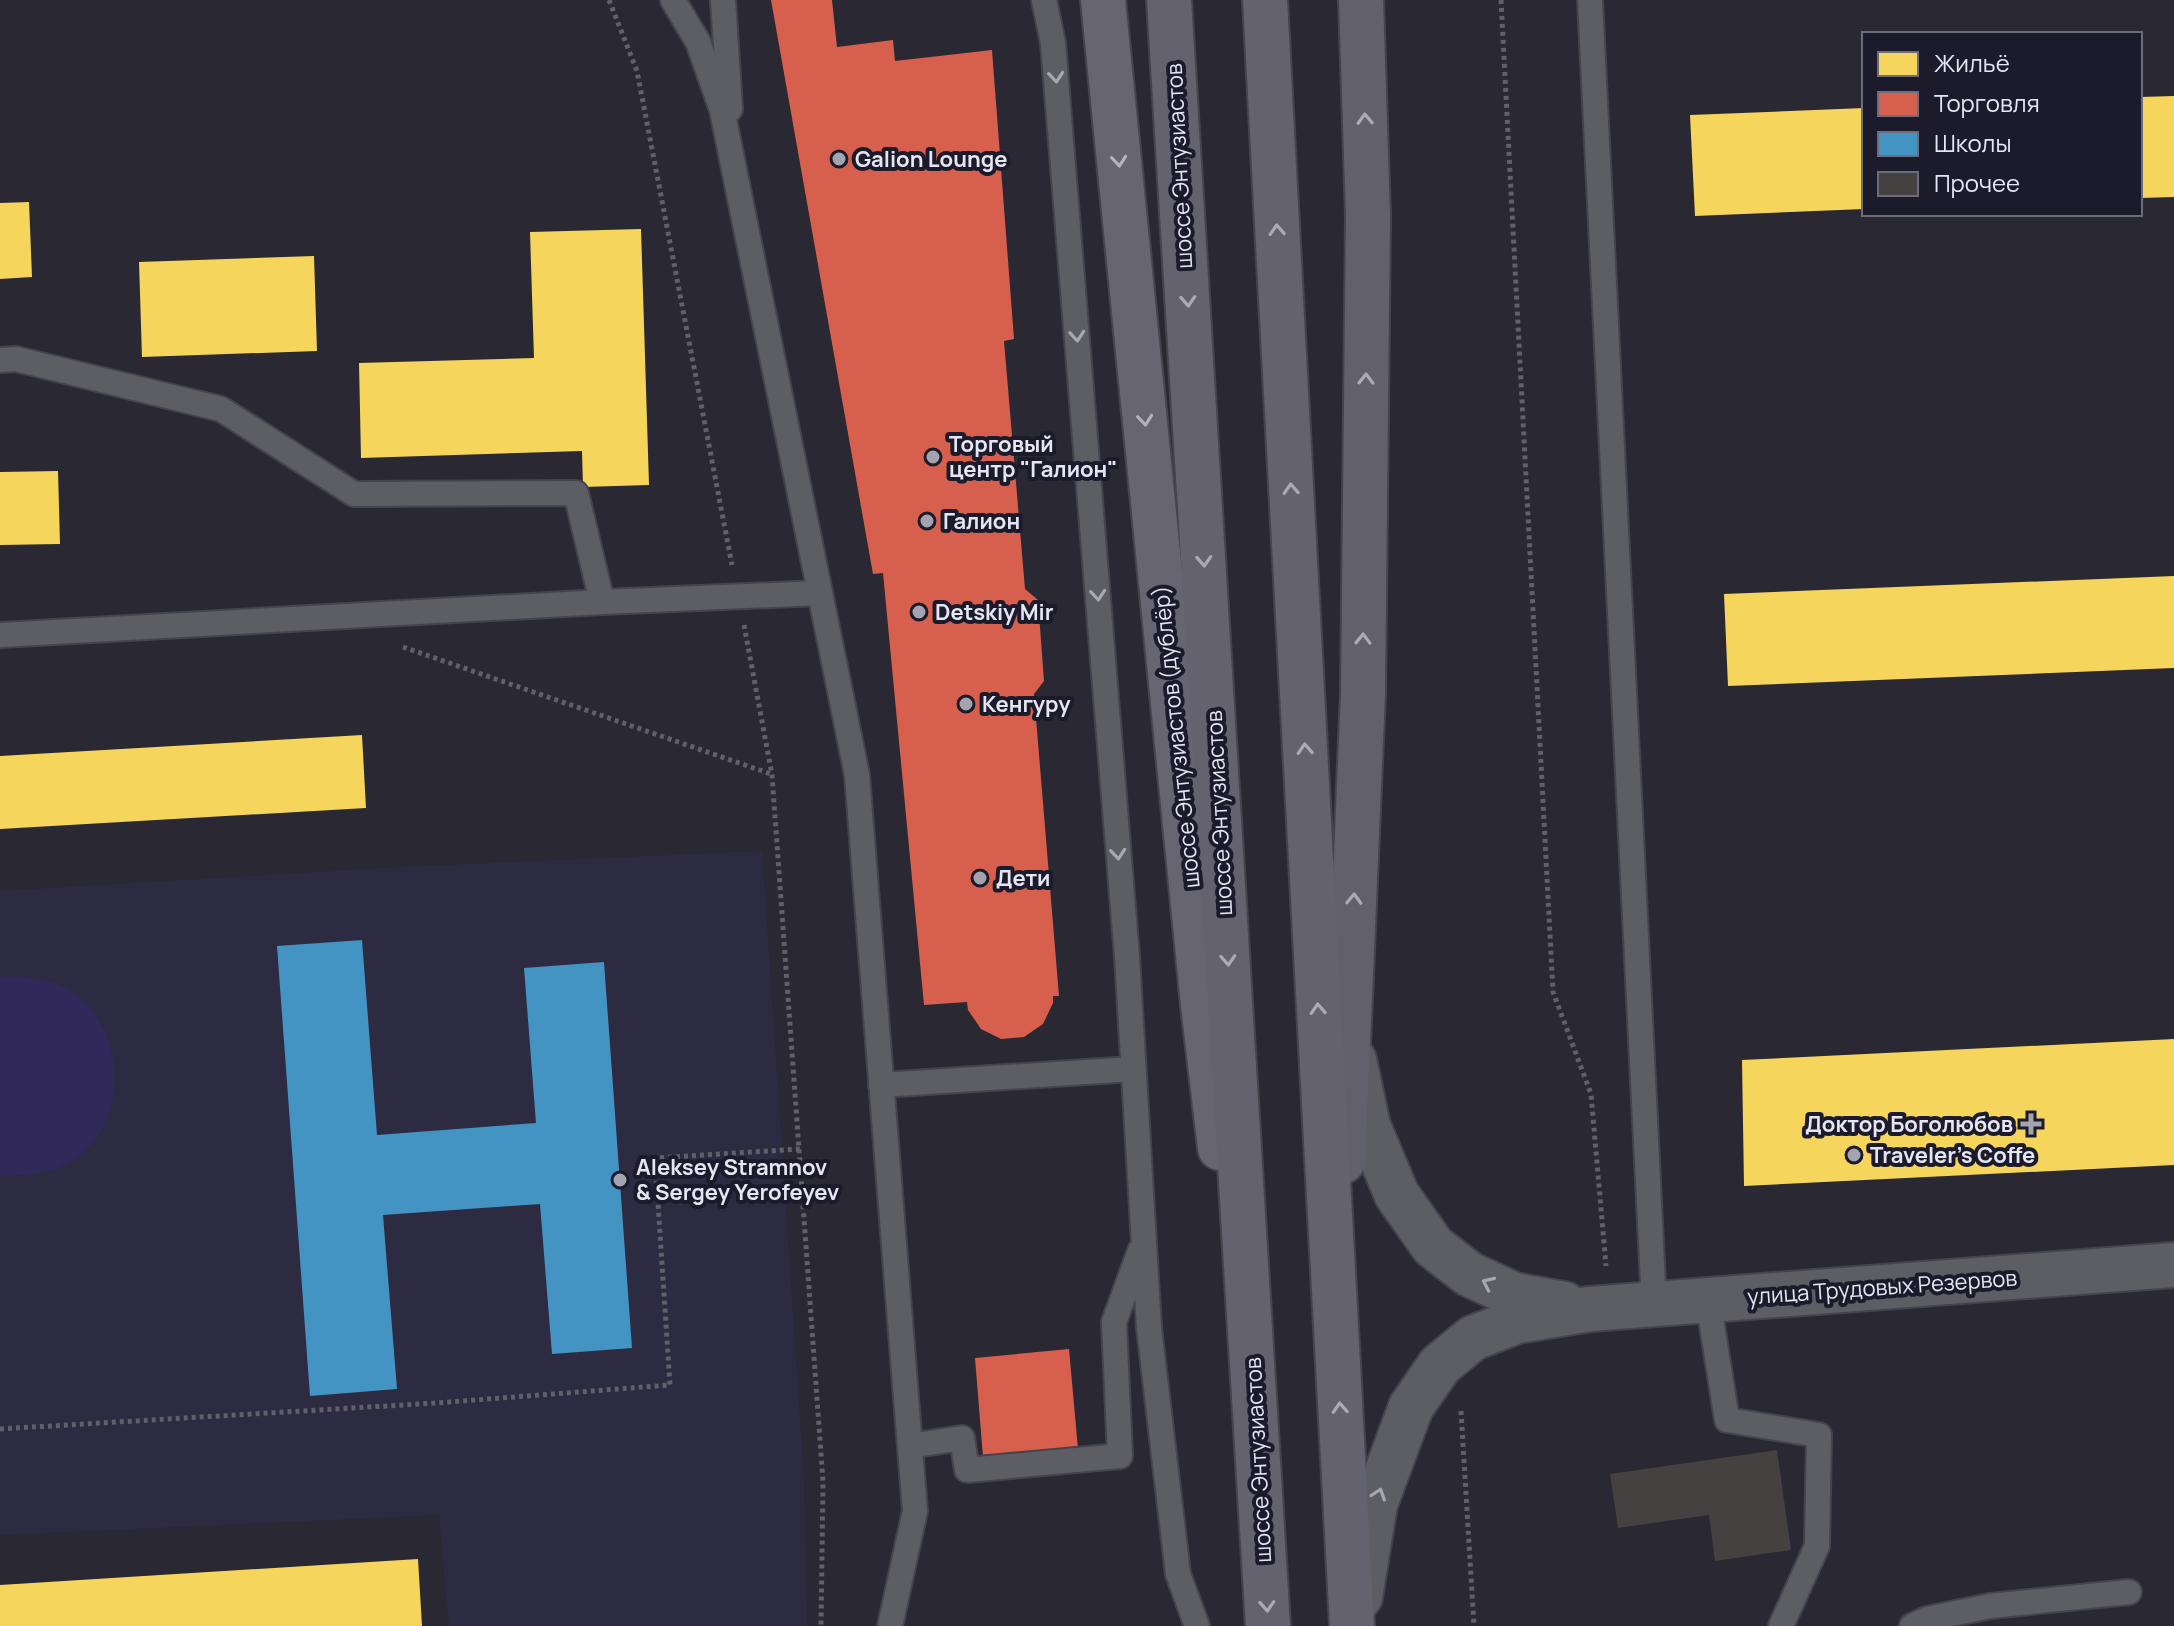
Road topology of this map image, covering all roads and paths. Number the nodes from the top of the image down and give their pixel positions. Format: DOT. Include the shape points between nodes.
graph roads {
  1 [pos="609,0"];
  2 [pos="673,0"];
  3 [pos="723,0"];
  4 [pos="1044,0"];
  5 [pos="1103,0"];
  6 [pos="1169,0"];
  7 [pos="1265,0"];
  8 [pos="1361,0"];
  9 [pos="1501,0"];
  10 [pos="1590,0"];
  11 [pos="735,172"];
  12 [pos="0,360"];
  13 [pos="820,593"];
  14 [pos="738,596"];
  15 [pos="602,602"];
  16 [pos="0,635"];
  17 [pos="393,644"];
  18 [pos="772,775"];
  19 [pos="1349,1033"];
  20 [pos="1133,1069"];
  21 [pos="881,1085"];
  22 [pos="800,1149"];
  23 [pos="1144,1241"];
  24 [pos="2174,1265"];
  25 [pos="1708,1300"];
  26 [pos="1654,1304"];
  27 [pos="1600,1308"];
  28 [pos="1336,1338"];
  29 [pos="0,1429"];
  30 [pos="910,1446"];
  31 [pos="1259,1473"];
  32 [pos="2129,1592"];
  33 [pos="821,1626"];
  34 [pos="890,1626"];
  35 [pos="1197,1626"];
  36 [pos="1268,1626"];
  37 [pos="1354,1626"];
  38 [pos="1781,1626"];
  39 [pos="1912,1626"];
  1 -- 14 [label="path" via="637,71"];
  2 -- 11 [label="lane" via="698,42 722,110"];
  3 -- 11 [label="lane"];
  4 -- 20 [label="lane, one-way" via="1053,43"];
  5 -- 31 [label="main road, шоссе Энтузиастов (дублёр), one-way" via="1203,1005"];
  6 -- 31 [label="highway, шоссе Энтузиастов, one-way"];
  28 -- 7 [label="highway, one-way"];
  19 -- 8 [label="main road, one-way" via="1364,613 1368,216"];
  9 -- 27 [label="path" via="1553,992 1591,1094"];
  10 -- 26 [label="lane"];
  11 -- 13 [label="lane"];
  12 -- 15 [label="lane" via="16,359 221,409 354,494 576,493"];
  13 -- 14 [label="lane"];
  13 -- 21 [label="lane" via="857,775"];
  14 -- 15 [label="lane"];
  14 -- 18 [label="path"];
  15 -- 16 [label="lane"];
  17 -- 18 [label="path"];
  18 -- 22 [label="path"];
  27 -- 19 [label="street, улица Трудовых Резервов, one-way" via="1514,1295 1469,1274 1433,1246 1397,1195 1368,1126"];
  19 -- 28 [label="main road"];
  20 -- 21 [label="lane"];
  20 -- 23 [label="lane"];
  21 -- 30 [label="lane"];
  22 -- 29 [label="path" via="655,1158 670,1385"];
  22 -- 33 [label="path" via="823,1482"];
  23 -- 30 [label="lane" via="1114,1322 1120,1456 967,1470 962,1438"];
  23 -- 35 [label="lane" via="1178,1574"];
  24 -- 25 [label="street, улица Трудовых Резервов"];
  25 -- 26 [label="street, улица Трудовых Резервов"];
  25 -- 38 [label="lane" via="1727,1420 1819,1435 1817,1546"];
  26 -- 27 [label="street, улица Трудовых Резервов"];
  37 -- 27 [label="street, улица Трудовых Резервов, one-way" via="1375,1504 1411,1407 1440,1365 1473,1338 1517,1321"];
  37 -- 28 [label="highway, one-way"];
  30 -- 34 [label="lane" via="915,1511"];
  31 -- 36 [label="highway, шоссе Энтузиастов, one-way"];
  32 -- 39 [label="lane" via="1990,1606"];
}
